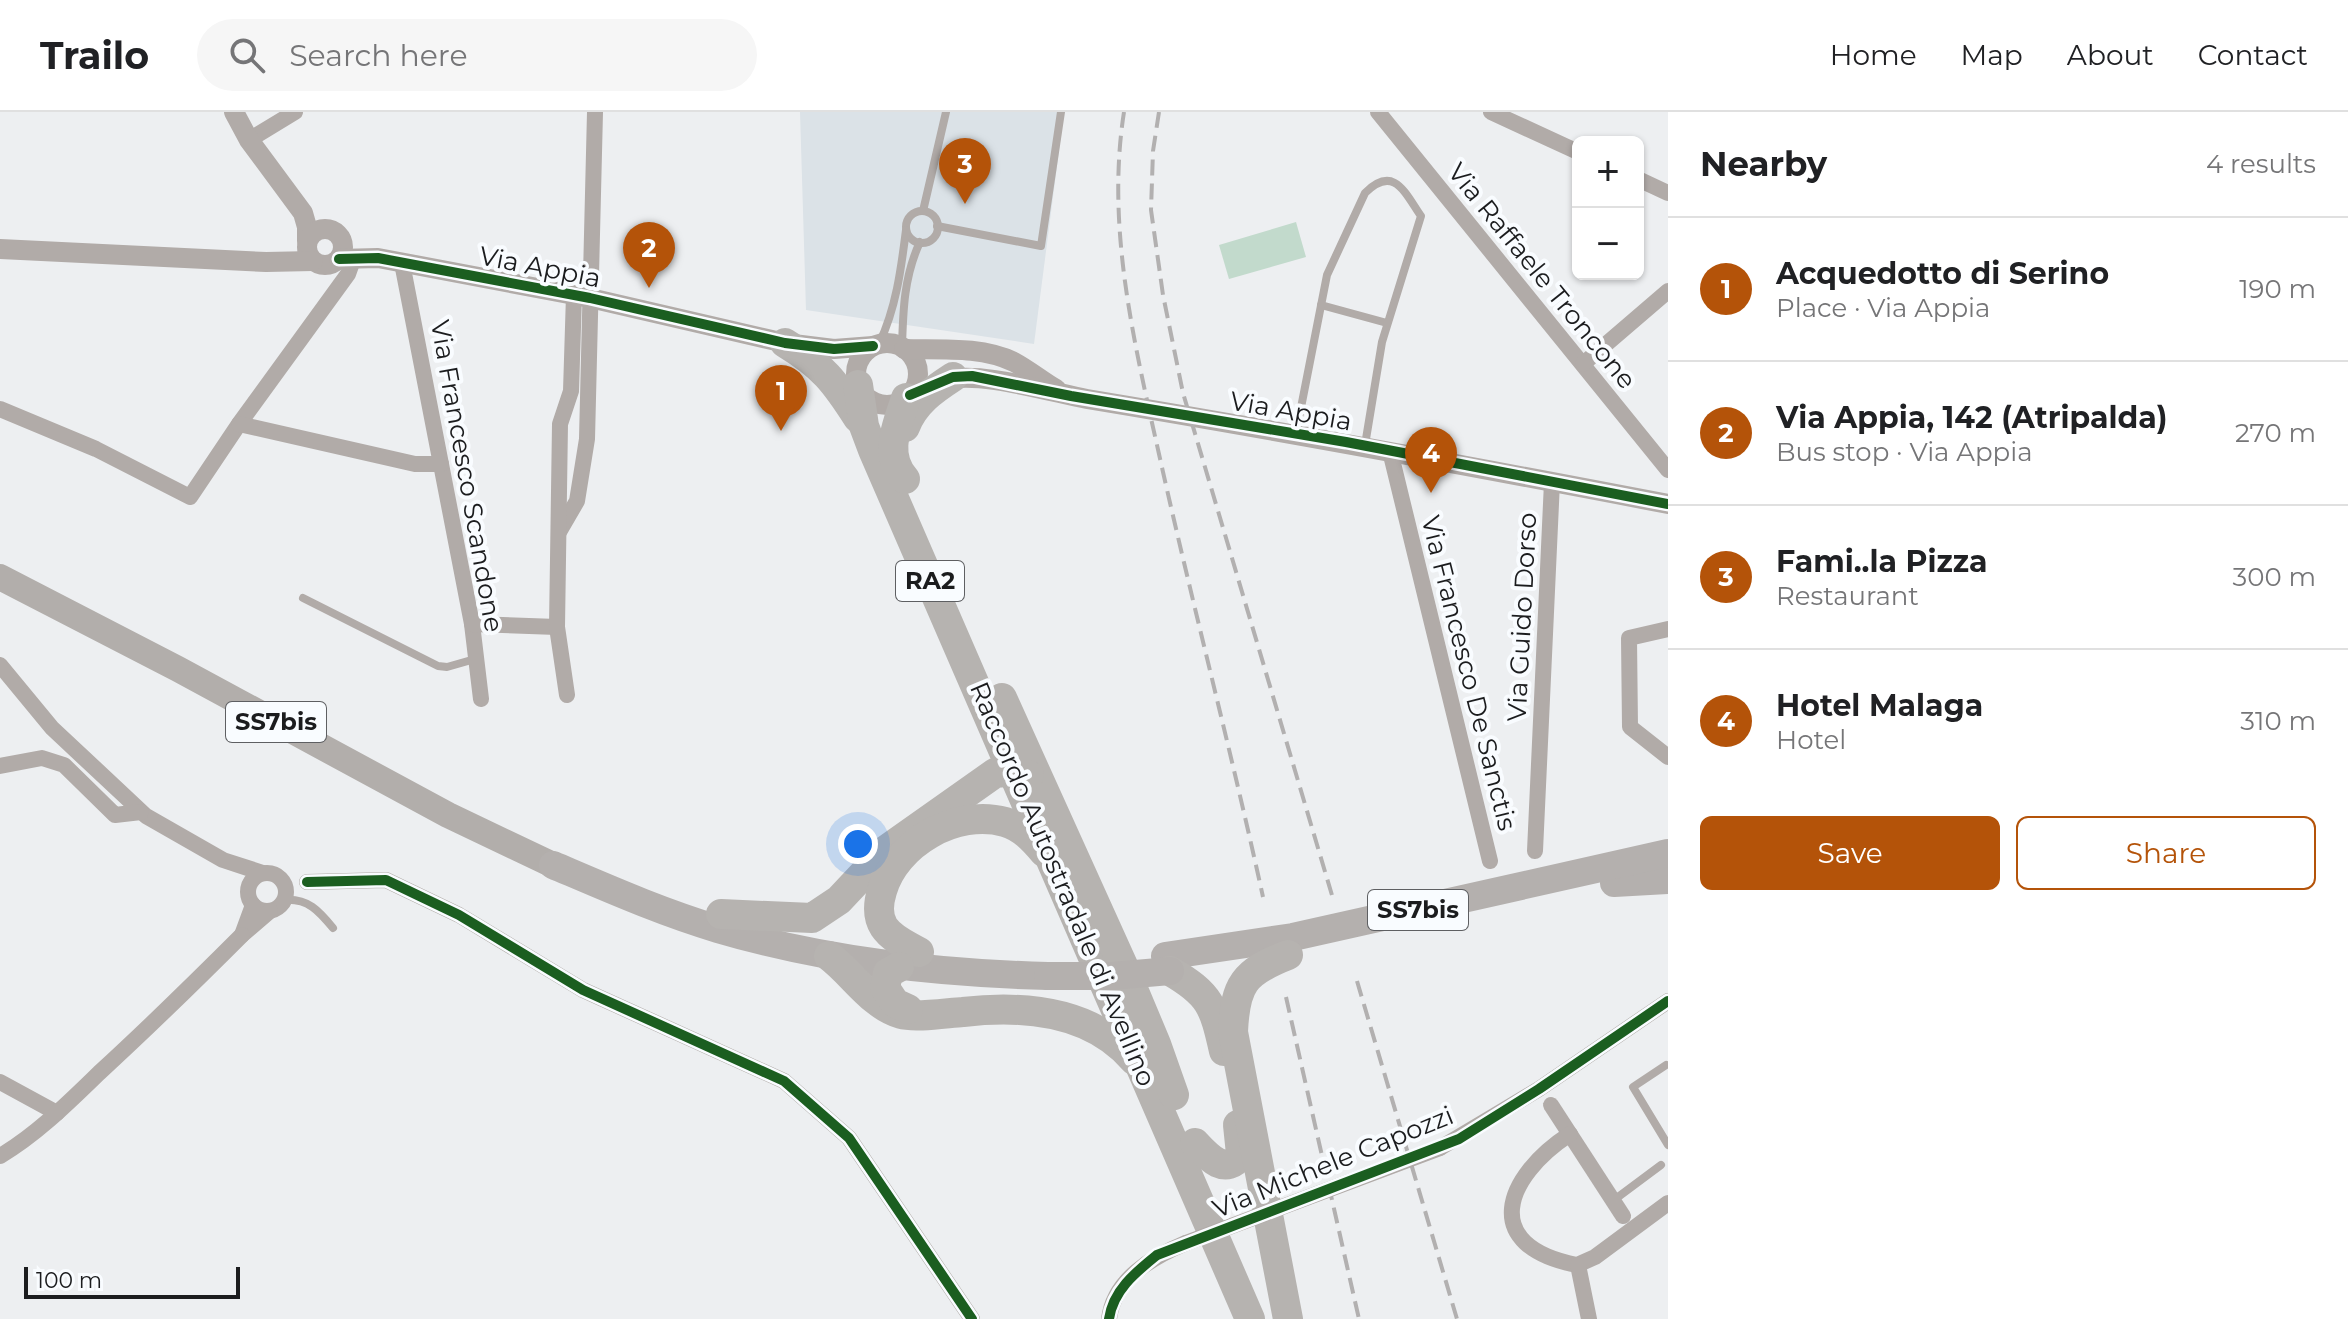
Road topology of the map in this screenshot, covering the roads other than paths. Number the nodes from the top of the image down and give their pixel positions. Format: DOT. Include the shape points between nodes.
graph roads {
  1 [pos="234,112"];
  2 [pos="295,112"];
  3 [pos="595,112"];
  4 [pos="946,112"];
  5 [pos="1061,112"];
  6 [pos="1378,112"];
  7 [pos="1491,112"];
  8 [pos="249,140"];
  9 [pos="1572,149"];
  10 [pos="1644,182"];
  11 [pos="1668,193"];
  12 [pos="923,211"];
  13 [pos="303,213"];
  14 [pos="937,226"];
  15 [pos="906,230"];
  16 [pos="920,242"];
  17 [pos="340,247"];
  18 [pos="0,249"];
  19 [pos="309,250"];
  20 [pos="402,263"];
  21 [pos="1668,291"];
  22 [pos="582,296"];
  23 [pos="1321,305"];
  24 [pos="1387,323"];
  25 [pos="799,345"];
  26 [pos="876,345"];
  27 [pos="903,348"];
  28 [pos="1583,364"];
  29 [pos="953,377"];
  30 [pos="857,384"];
  31 [pos="588,396"];
  32 [pos="1071,396"];
  33 [pos="908,397"];
  34 [pos="569,398"];
  35 [pos="0,409"];
  36 [pos="239,424"];
  37 [pos="1296,434"];
  38 [pos="869,438"];
  39 [pos="1364,446"];
  40 [pos="1390,451"];
  41 [pos="441,464"];
  42 [pos="1668,470"];
  43 [pos="906,480"];
  44 [pos="1552,482"];
  45 [pos="1668,504"];
  46 [pos="559,532"];
  47 [pos="0,577"];
  48 [pos="303,598"];
  49 [pos="472,624"];
  50 [pos="557,627"];
  51 [pos="1668,629"];
  52 [pos="475,659"];
  53 [pos="0,665"];
  54 [pos="567,695"];
  55 [pos="481,699"];
  56 [pos="987,711"];
  57 [pos="1668,757"];
  58 [pos="0,766"];
  59 [pos="1012,771"];
  60 [pos="966,792"];
  61 [pos="141,812"];
  62 [pos="1535,851"];
  63 [pos="1668,853"];
  64 [pos="1052,859"];
  65 [pos="223,860"];
  66 [pos="1490,861"];
  67 [pos="553,865"];
  68 [pos="1668,869"];
  69 [pos="270,874"];
  70 [pos="1668,880"];
  71 [pos="307,882"];
  72 [pos="1614,883"];
  73 [pos="250,898"];
  74 [pos="284,900"];
  75 [pos="270,911"];
  76 [pos="1101,918"];
  77 [pos="718,921"];
  78 [pos="333,928"];
  79 [pos="242,935"];
  80 [pos="1288,955"];
  81 [pos="829,956"];
  82 [pos="909,959"];
  83 [pos="1167,964"];
  84 [pos="1098,967"];
  85 [pos="1668,1001"];
  86 [pos="921,1014"];
  87 [pos="1062,1014"];
  88 [pos="1666,1065"];
  89 [pos="1145,1074"];
  90 [pos="0,1082"];
  91 [pos="1551,1105"];
  92 [pos="57,1113"];
  93 [pos="1570,1134"];
  94 [pos="1195,1143"];
  95 [pos="1668,1145"];
  96 [pos="0,1156"];
  97 [pos="1661,1165"];
  98 [pos="1613,1201"];
  99 [pos="1668,1203"];
  100 [pos="1623,1216"];
  101 [pos="1578,1265"];
  102 [pos="972,1319"];
  103 [pos="1109,1319"];
  104 [pos="1250,1319"];
  105 [pos="1270,1319"];
  106 [pos="1288,1319"];
  107 [pos="1589,1319"];
  1 -- 8 [label="street"];
  2 -- 8 [label="street"];
  3 -- 22 [label="street" via="595,203"];
  4 -- 12 [label="lane"];
  5 -- 14 [label="lane" via="1041,246"];
  6 -- 28 [label="street, Via Raffaele Troncone"];
  7 -- 9 [label="street"];
  8 -- 13 [label="street"];
  10 -- 11 [label="street"];
  12 -- 14 [label="lane"];
  12 -- 15 [label="lane" via="909,217"];
  13 -- 17 [label="street"];
  13 -- 19 [label="street"];
  14 -- 16 [label="lane" via="932,239"];
  15 -- 16 [label="lane"];
  15 -- 26 [label="lane" via="891,319"];
  16 -- 27 [label="lane" via="903,301"];
  17 -- 19 [label="street, Via Appia" via="330,265"];
  17 -- 19 [label="street" via="314,232"];
  17 -- 20 [label="street, Via Appia"];
  17 -- 36 [label="street" via="348,274"];
  18 -- 19 [label="street" via="266,262 288,261"];
  20 -- 22 [label="street, Via Appia"];
  20 -- 41 [label="street, Via Francesco Scandone"];
  21 -- 28 [label="street"];
  22 -- 25 [label="street, Via Appia"];
  22 -- 31 [label="street"];
  22 -- 34 [label="street"];
  23 -- 24 [label="lane"];
  23 -- 24 [label="lane" via="1327,275 1365,193 1386,179 1398,184 1421,216"];
  23 -- 37 [label="lane"];
  24 -- 39 [label="lane"];
  25 -- 26 [label="street, Via Appia"];
  25 -- 30 [label="street, Via Appia" via="831,357"];
  25 -- 38 [label="highway" via="827,374"];
  26 -- 27 [label="street, Via Appia"];
  26 -- 30 [label="street" via="860,358"];
  27 -- 32 [label="street, Via Appia" via="999,356"];
  27 -- 33 [label="street" via="916,366 915,386"];
  28 -- 42 [label="street, Via Raffaele Troncone"];
  29 -- 32 [label="street, Via Appia" via="972,376"];
  29 -- 33 [label="street, Via Appia"];
  29 -- 43 [label="highway" via="930,393 906,422"];
  30 -- 33 [label="street, Via Appia" via="880,404 897,404"];
  30 -- 38 [label="highway"];
  31 -- 34 [label="street"];
  31 -- 46 [label="street" via="577,501"];
  32 -- 37 [label="street, Via Appia"];
  33 -- 43 [label="highway, Raccordo Autostradale di Avellino" via="892,445"];
  34 -- 46 [label="street" via="560,424"];
  35 -- 36 [label="street" via="96,449 190,497"];
  36 -- 41 [label="street" via="415,464"];
  37 -- 39 [label="street, Via Appia"];
  38 -- 56 [label="highway, Raccordo Autostradale di Avellino / RA2"];
  39 -- 40 [label="street, Via Appia"];
  40 -- 44 [label="street, Via Appia"];
  40 -- 66 [label="street, Via Francesco De Sanctis"];
  41 -- 49 [label="street, Via Francesco Scandone"];
  43 -- 76 [label="highway, Raccordo Autostradale di Avellino / RA2"];
  44 -- 45 [label="street, Via Appia"];
  44 -- 62 [label="street, Via Guido Dorso"];
  46 -- 50 [label="street"];
  47 -- 67 [label="main road, SS7bis" via="448,815"];
  48 -- 52 [label="lane" via="438,666"];
  49 -- 50 [label="street"];
  49 -- 52 [label="street, Via Francesco Scandone"];
  50 -- 54 [label="street"];
  51 -- 57 [label="street" via="1629,638 1630,727"];
  52 -- 55 [label="street, Via Francesco Scandone"];
  53 -- 61 [label="street" via="52,728"];
  56 -- 59 [label="highway, Raccordo Autostradale di Avellino / RA2"];
  56 -- 60 [label="highway" via="982,755"];
  58 -- 61 [label="street" via="42,758 64,765 115,815"];
  59 -- 60 [label="highway" via="995,773"];
  59 -- 64 [label="highway, Raccordo Autostradale di Avellino / RA2"];
  59 -- 76 [label="highway" via="1031,777 1084,894"];
  60 -- 77 [label="highway" via="886,850 820,914 806,920"];
  61 -- 65 [label="street"];
  63 -- 83 [label="highway, SS7bis"];
  64 -- 82 [label="highway" via="1027,833 1007,822 982,819 922,838 896,861 878,905 885,929"];
  64 -- 84 [label="highway, Raccordo Autostradale di Avellino / RA2"];
  65 -- 69 [label="street"];
  65 -- 73 [label="street"];
  67 -- 77 [label="highway, SS7bis"];
  68 -- 72 [label="highway, SS7bis"];
  69 -- 71 [label="street"];
  69 -- 73 [label="street" via="252,879"];
  69 -- 74 [label="street" via="286,889"];
  70 -- 72 [label="highway"];
  71 -- 74 [label="street"];
  71 -- 102 [label="street" via="386,880 459,915 583,990 784,1081 849,1138"];
  72 -- 80 [label="highway, SS7bis"];
  73 -- 75 [label="street"];
  73 -- 79 [label="street"];
  74 -- 75 [label="street"];
  74 -- 78 [label="lane" via="309,904"];
  75 -- 79 [label="street"];
  76 -- 94 [label="highway, Raccordo Autostradale di Avellino / RA2"];
  77 -- 81 [label="highway, SS7bis"];
  77 -- 82 [label="highway, SS7bis" via="832,939"];
  79 -- 92 [label="street"];
  80 -- 83 [label="highway, SS7bis"];
  80 -- 106 [label="highway" via="1260,966 1243,981 1234,1002 1233,1032"];
  81 -- 82 [label="highway, SS7bis"];
  81 -- 86 [label="highway" via="879,1002 904,1015"];
  82 -- 83 [label="highway, SS7bis" via="1047,968"];
  82 -- 86 [label="highway" via="888,973 885,988 895,1003"];
  83 -- 94 [label="highway" via="1195,986 1218,1022 1241,1154 1234,1163 1223,1165"];
  84 -- 87 [label="highway" via="1087,1004"];
  84 -- 89 [label="highway, Raccordo Autostradale di Avellino / RA2"];
  85 -- 103 [label="street, Via Michele Capozzi, bridge" via="1539,1089 1440,1148 1157,1255 1127,1279"];
  86 -- 87 [label="highway" via="1027,1009"];
  87 -- 89 [label="highway" via="1119,1043"];
  88 -- 95 [label="lane" via="1633,1087"];
  89 -- 104 [label="highway, Raccordo Autostradale di Avellino / RA2"];
  90 -- 92 [label="street"];
  91 -- 93 [label="street"];
  92 -- 96 [label="street"];
  93 -- 98 [label="street"];
  93 -- 101 [label="street" via="1519,1186 1511,1220 1528,1247"];
  94 -- 105 [label="highway, Raccordo Autostradale di Avellino / RA2"];
  97 -- 98 [label="lane"];
  98 -- 100 [label="street"];
  99 -- 101 [label="street"];
  101 -- 107 [label="street"];
}
